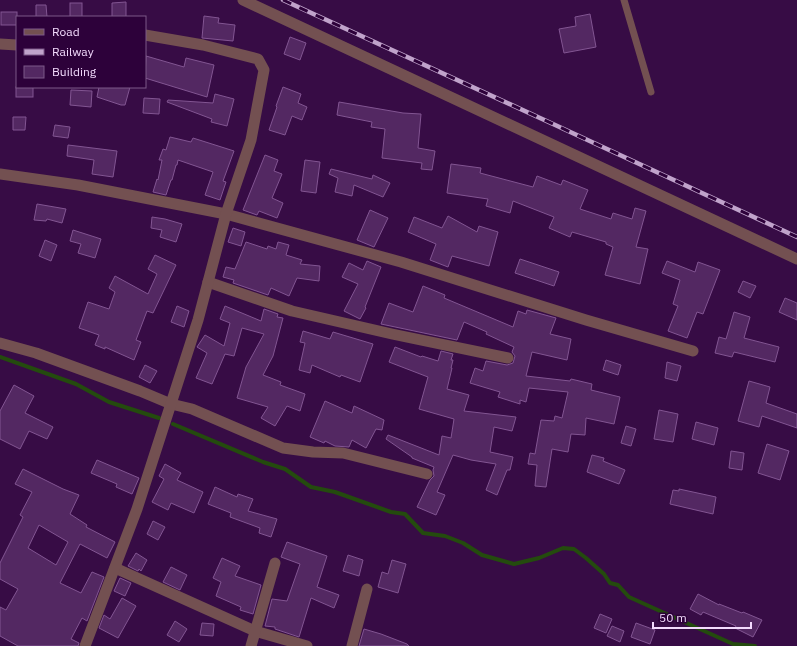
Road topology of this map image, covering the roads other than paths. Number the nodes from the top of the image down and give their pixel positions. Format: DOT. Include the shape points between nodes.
graph roads {
  1 [pos="243,0"];
  2 [pos="624,0"];
  3 [pos="146,36"];
  4 [pos="0,44"];
  5 [pos="16,45"];
  6 [pos="651,92"];
  7 [pos="0,174"];
  8 [pos="226,214"];
  9 [pos="797,259"];
  10 [pos="208,282"];
  11 [pos="0,343"];
  12 [pos="693,351"];
  13 [pos="508,358"];
  14 [pos="171,404"];
  15 [pos="427,474"];
  16 [pos="275,563"];
  17 [pos="115,568"];
  18 [pos="366,589"];
  19 [pos="255,631"];
  20 [pos="84,646"];
  21 [pos="251,646"];
  22 [pos="307,646"];
  23 [pos="352,646"];
  1 -- 9 [label="street"];
  2 -- 6 [label="lane"];
  3 -- 8 [label="street" via="203,45 258,60 264,70 251,140"];
  4 -- 5 [label="street"];
  7 -- 8 [label="street" via="86,187"];
  8 -- 10 [label="street"];
  8 -- 12 [label="street" via="401,262"];
  10 -- 13 [label="street" via="292,311"];
  10 -- 14 [label="street"];
  11 -- 14 [label="street" via="36,353"];
  14 -- 15 [label="street" via="192,408 283,448 343,453"];
  14 -- 17 [label="street"];
  16 -- 19 [label="street"];
  17 -- 19 [label="street"];
  17 -- 20 [label="street"];
  18 -- 23 [label="street"];
  19 -- 21 [label="street"];
  19 -- 22 [label="street"];
}
